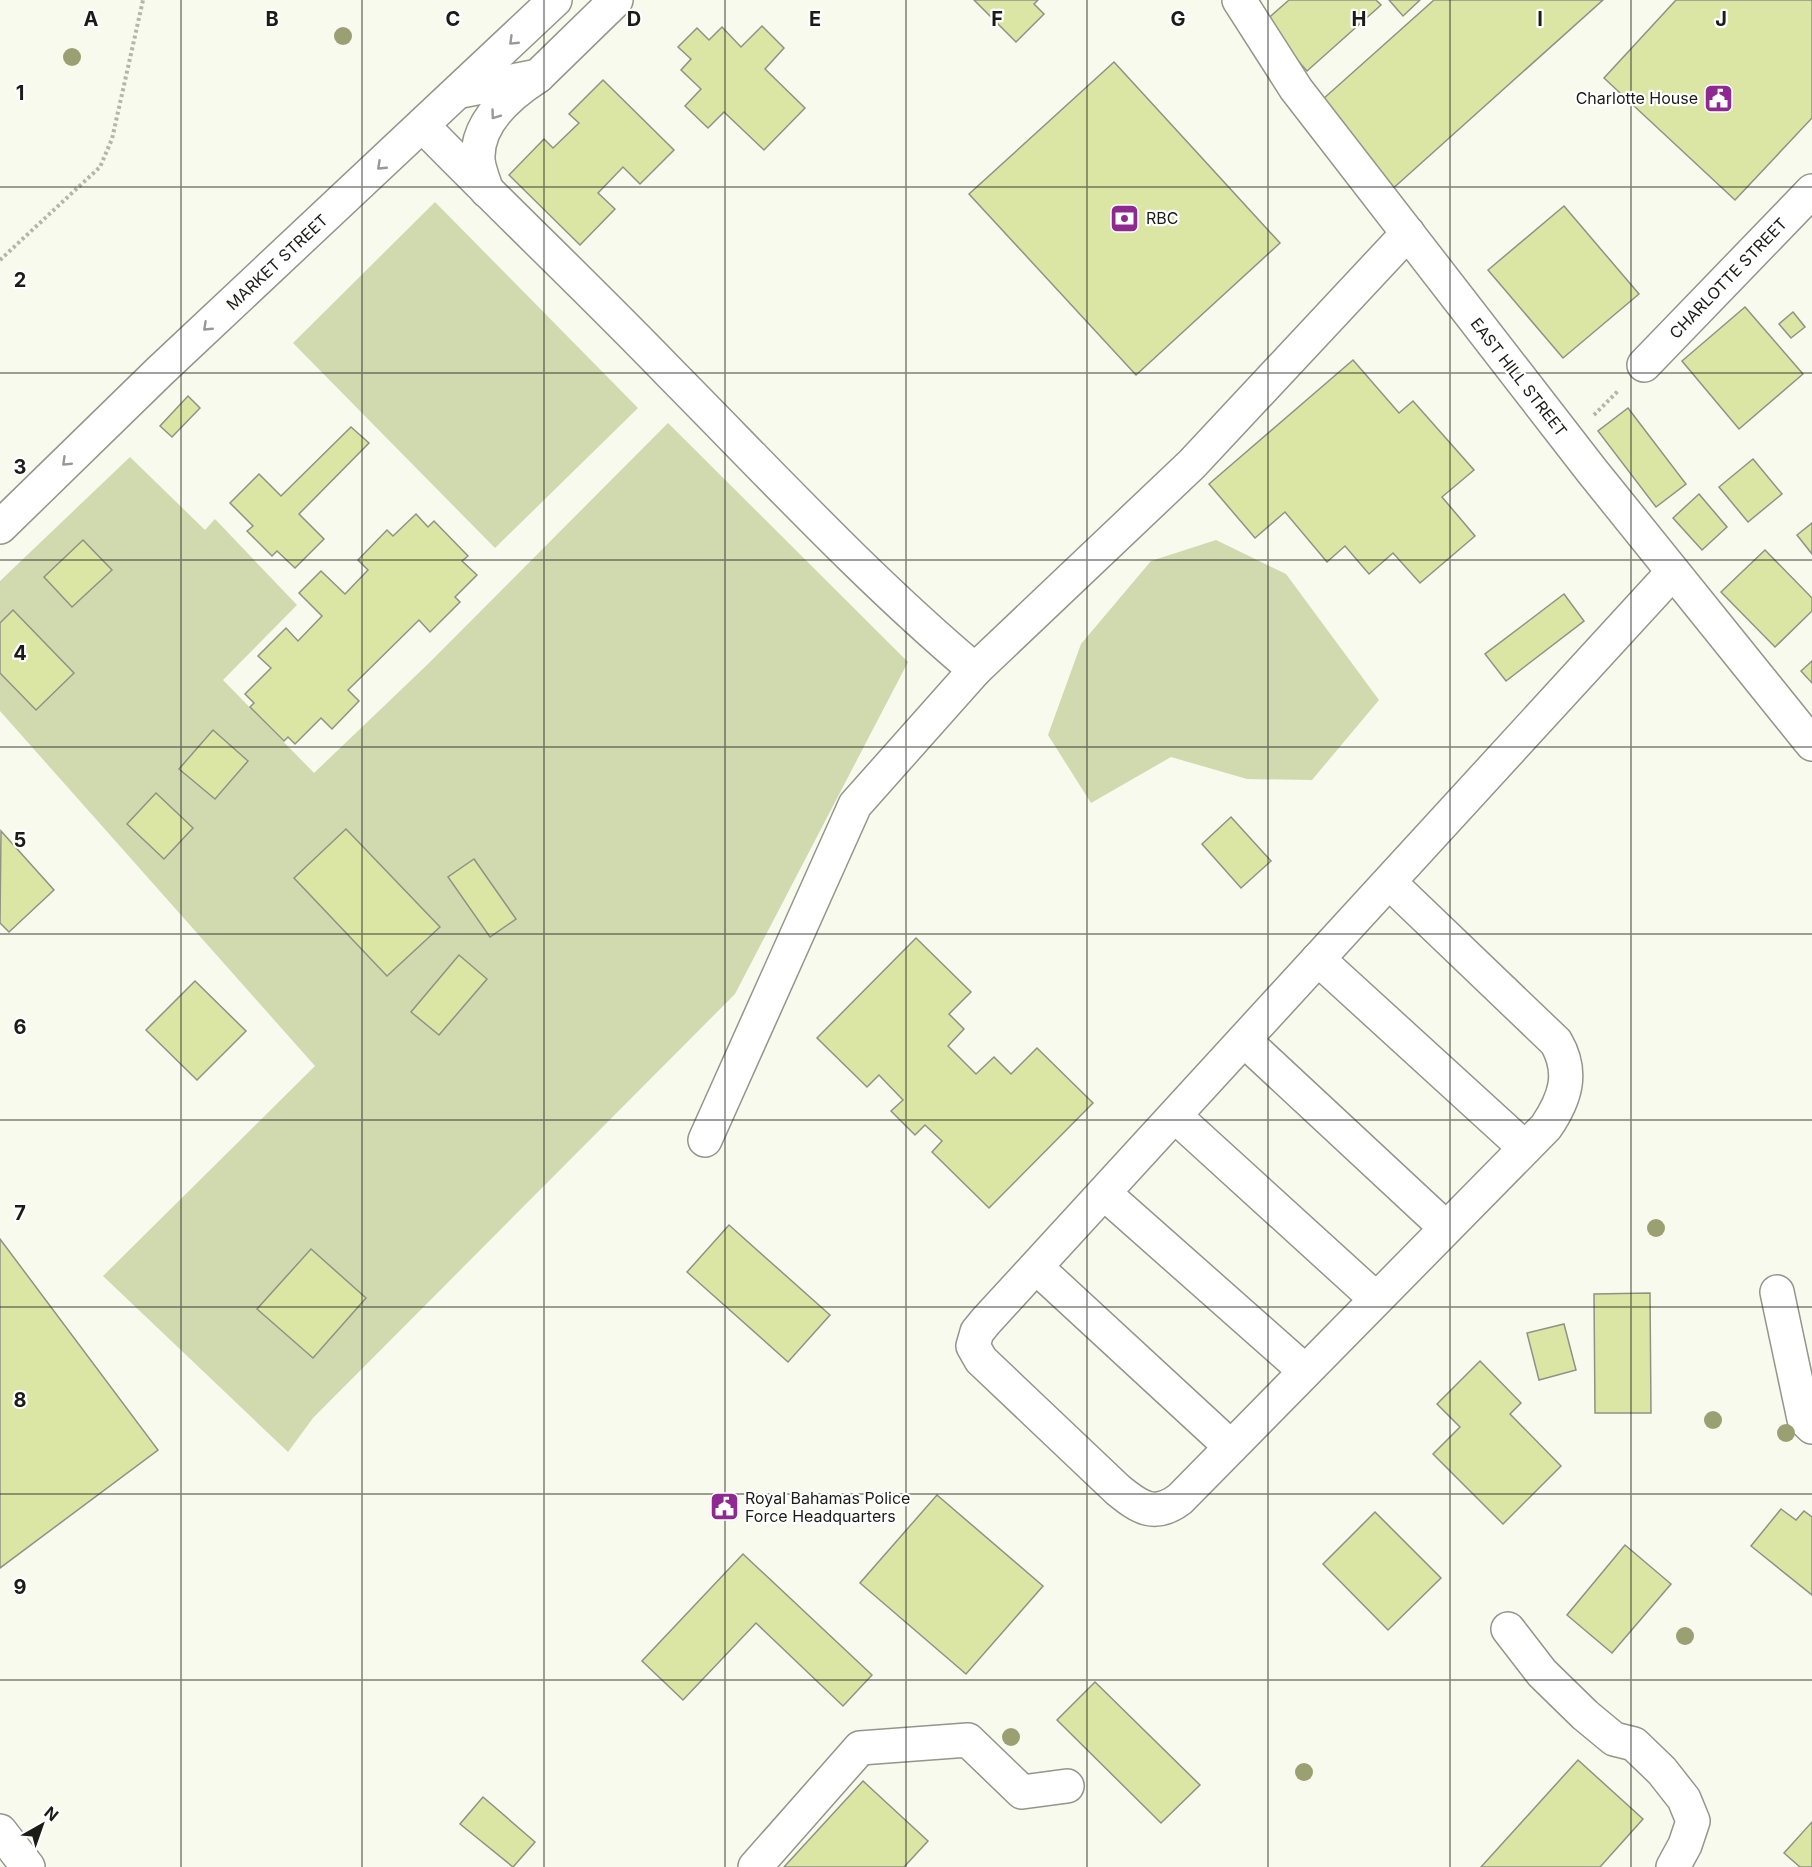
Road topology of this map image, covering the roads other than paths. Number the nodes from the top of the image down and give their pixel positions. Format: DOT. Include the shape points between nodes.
graph roads {
  1 [pos="555,0"];
  2 [pos="616,0"];
  3 [pos="1239,0"];
  4 [pos="538,76"];
  5 [pos="461,91"];
  6 [pos="423,126"];
  7 [pos="487,191"];
  8 [pos="1812,191"];
  9 [pos="1408,233"];
  10 [pos="1644,364"];
  11 [pos="0,527"];
  12 [pos="1673,572"];
  13 [pos="975,670"];
  14 [pos="1812,744"];
  15 [pos="1389,882"];
  16 [pos="1318,959"];
  17 [pos="1244,1040"];
  18 [pos="1175,1116"];
  19 [pos="705,1140"];
  20 [pos="1526,1148"];
  21 [pos="1104,1193"];
  22 [pos="1446,1228"];
  23 [pos="1036,1267"];
  24 [pos="1778,1292"];
  25 [pos="1376,1299"];
  26 [pos="1305,1371"];
  27 [pos="1812,1426"];
  28 [pos="1231,1447"];
  29 [pos="1508,1629"];
  30 [pos="1067,1786"];
  31 [pos="0,1831"];
  32 [pos="28,1867"];
  33 [pos="755,1867"];
  34 [pos="1673,1867"];
  1 -- 5 [label="main road, MARKET STREET, one-way"];
  2 -- 4 [label="main road"];
  3 -- 9 [label="main road, EAST HILL STREET" via="1296,90"];
  4 -- 5 [label="main road"];
  4 -- 7 [label="main road, one-way" via="506,100 485,129 478,161"];
  5 -- 6 [label="main road, MARKET STREET"];
  6 -- 7 [label="main road"];
  6 -- 11 [label="main road, MARKET STREET, one-way"];
  7 -- 13 [label="main road" via="818,524"];
  8 -- 10 [label="main road, CHARLOTTE STREET"];
  9 -- 12 [label="main road, EAST HILL STREET"];
  9 -- 13 [label="main road" via="1192,464"];
  12 -- 14 [label="main road, EAST HILL STREET"];
  12 -- 15 [label="main road"];
  13 -- 19 [label="main road" via="855,805"];
  15 -- 16 [label="main road"];
  15 -- 20 [label="main road" via="1556,1042 1564,1056 1568,1072 1558,1108"];
  16 -- 17 [label="main road"];
  16 -- 20 [label="main road"];
  17 -- 18 [label="main road"];
  17 -- 22 [label="main road"];
  18 -- 21 [label="main road"];
  18 -- 25 [label="main road"];
  20 -- 22 [label="main road"];
  21 -- 23 [label="main road"];
  21 -- 26 [label="main road"];
  22 -- 25 [label="main road"];
  23 -- 28 [label="main road"];
  23 -- 28 [label="main road" via="977,1332 975,1353 1118,1490 1143,1508 1170,1507"];
  24 -- 27 [label="main road" via="1804,1419"];
  25 -- 26 [label="main road"];
  26 -- 28 [label="main road"];
  29 -- 34 [label="main road" via="1542,1673 1585,1715 1614,1739 1634,1744 1684,1798 1693,1821"];
  30 -- 33 [label="main road" via="1022,1792 968,1740 860,1748"];
  31 -- 32 [label="main road"];
}
